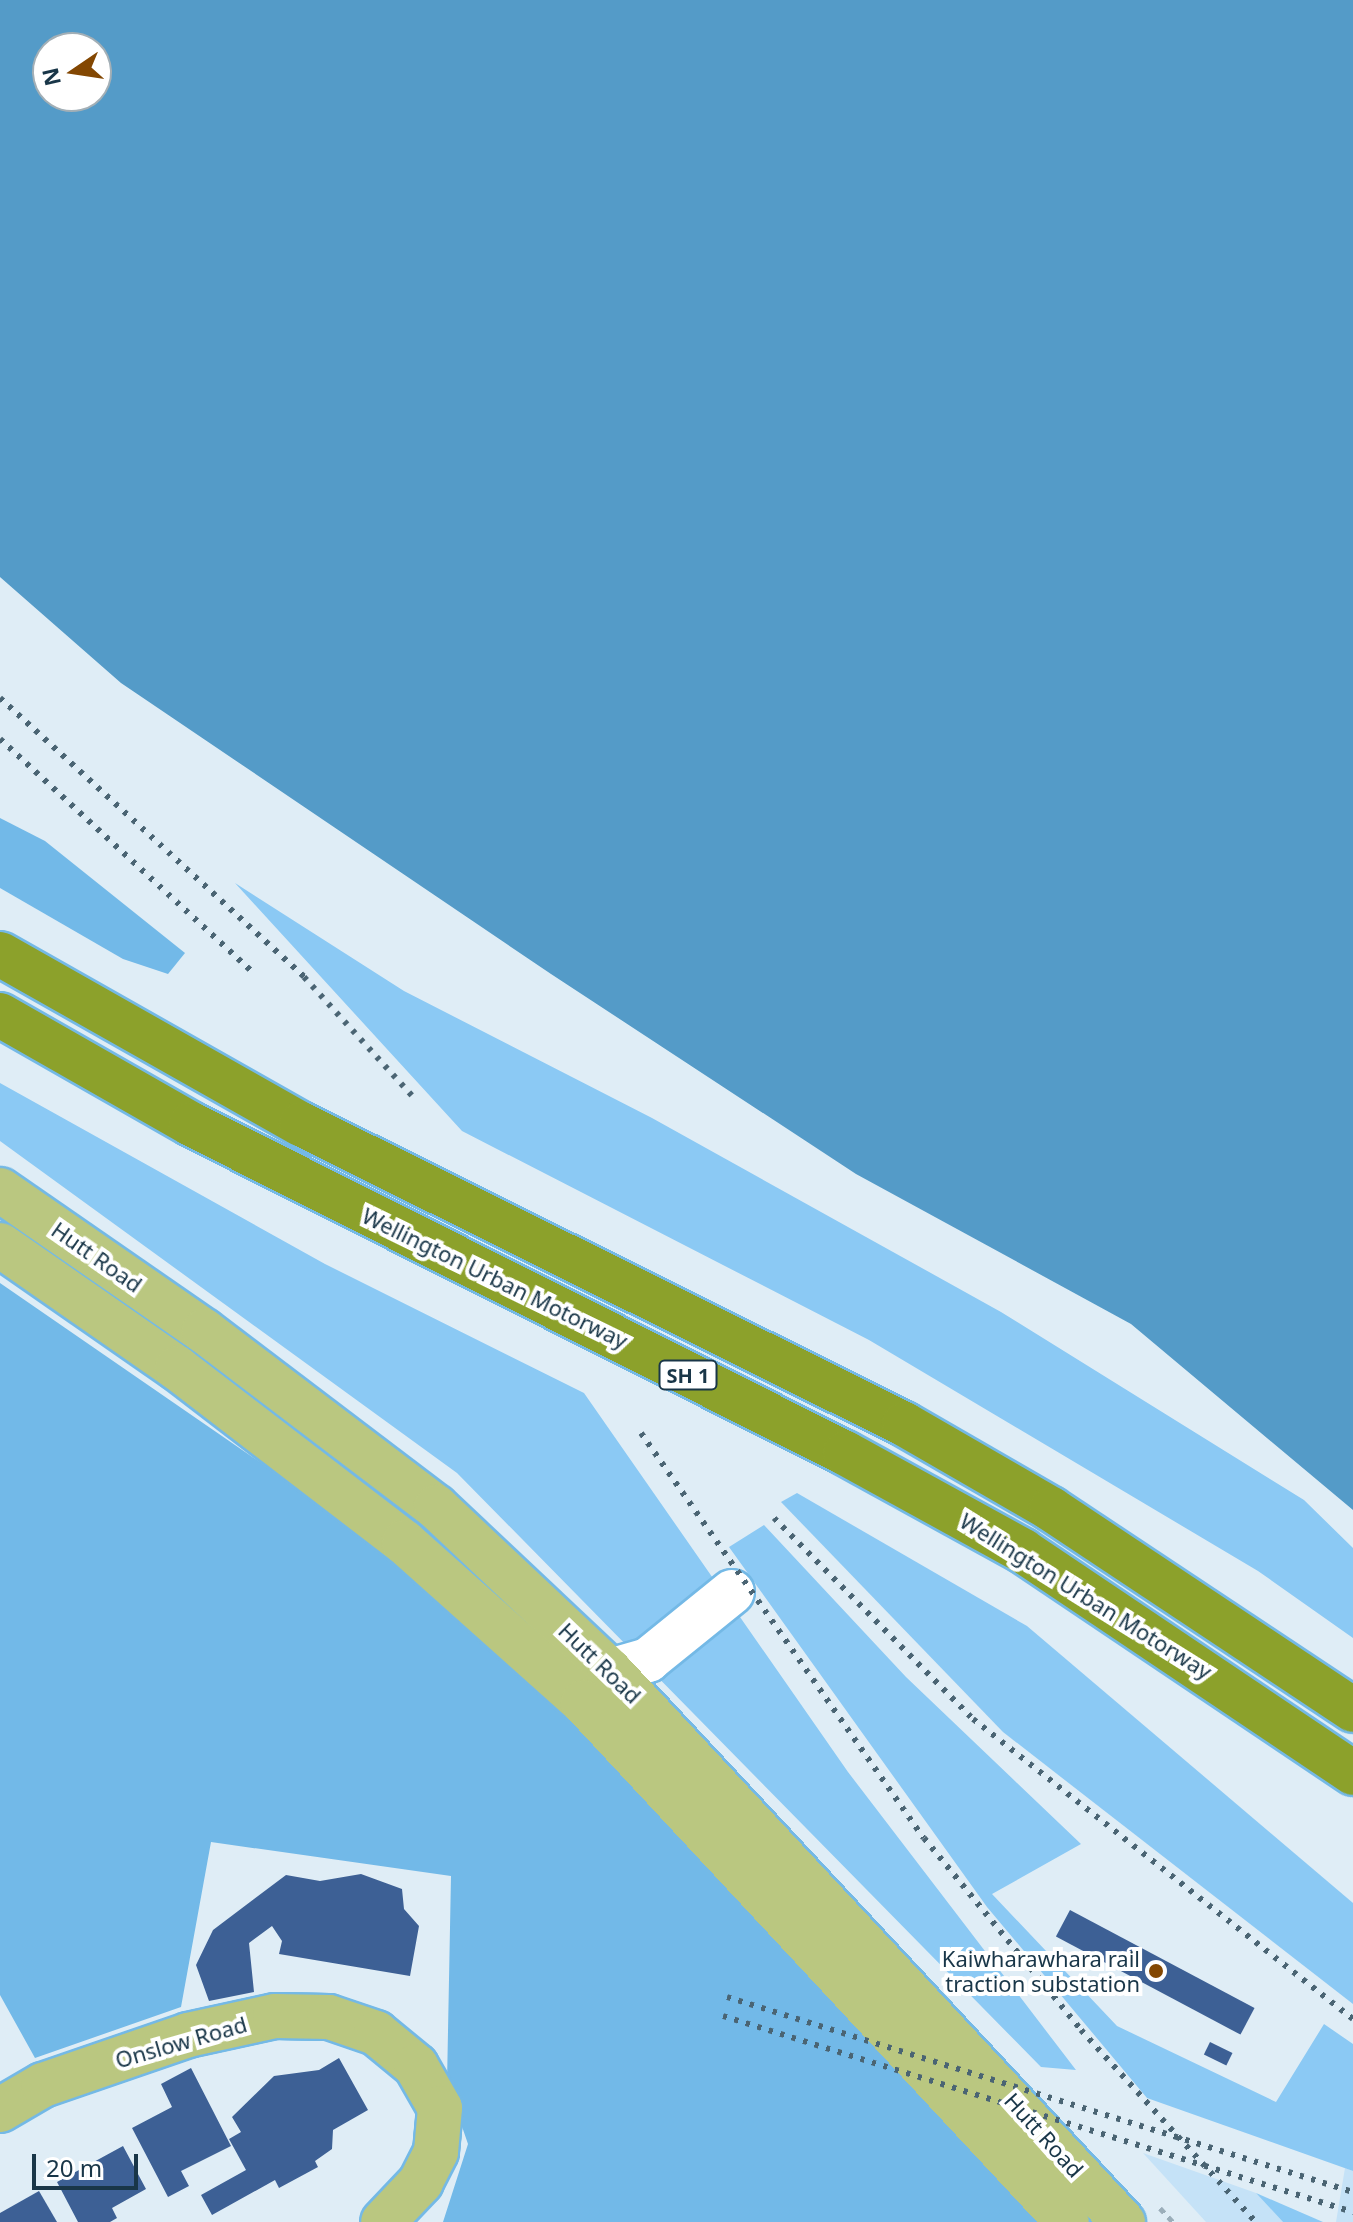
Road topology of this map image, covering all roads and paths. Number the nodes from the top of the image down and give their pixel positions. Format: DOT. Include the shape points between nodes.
graph roads {
  1 [pos="0,954"];
  2 [pos="0,1015"];
  3 [pos="0,1190"];
  4 [pos="0,1245"];
  5 [pos="732,1592"];
  6 [pos="610,1671"];
  7 [pos="1353,1710"];
  8 [pos="1353,1773"];
  9 [pos="0,2110"];
  10 [pos="383,2222"];
  11 [pos="1067,2222"];
  12 [pos="1123,2222"];
  1 -- 7 [label="highway, SH 1" via="301,1124 904,1424 1051,1509"];
  2 -- 8 [label="highway, Wellington Urban Motorway / SH 1" via="191,1124 845,1453 1023,1551"];
  3 -- 6 [label="main road, Hutt Road" via="204,1331 436,1507"];
  4 -- 11 [label="main road, Hutt Road" via="177,1368 404,1542 583,1702"];
  5 -- 6 [label="lane" via="648,1660"];
  6 -- 12 [label="main road, Hutt Road"];
  9 -- 10 [label="main road, Onslow Road" via="43,2085 188,2035 275,2016 329,2017 376,2033 416,2066 440,2108 436,2152 421,2182"];
}
